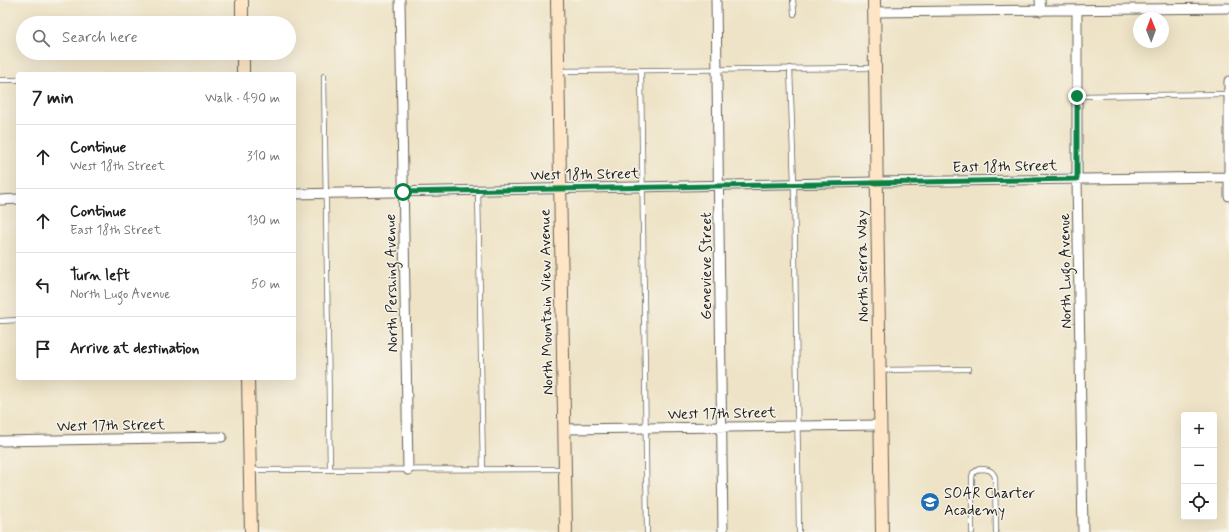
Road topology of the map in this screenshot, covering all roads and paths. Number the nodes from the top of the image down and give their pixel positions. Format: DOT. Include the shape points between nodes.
graph roads {
  1 [pos="242,0"];
  2 [pos="400,0"];
  3 [pos="557,0"];
  4 [pos="716,0"];
  5 [pos="793,0"];
  6 [pos="874,0"];
  7 [pos="1040,0"];
  8 [pos="1179,4"];
  9 [pos="1229,8"];
  10 [pos="1077,10"];
  11 [pos="1041,11"];
  12 [pos="875,12"];
  13 [pos="794,14"];
  14 [pos="242,16"];
  15 [pos="243,60"];
  16 [pos="790,68"];
  17 [pos="875,68"];
  18 [pos="717,69"];
  19 [pos="640,70"];
  20 [pos="558,71"];
  21 [pos="243,72"];
  22 [pos="324,76"];
  23 [pos="0,80"];
  24 [pos="16,80"];
  25 [pos="1229,81"];
  26 [pos="1229,94"];
  27 [pos="1077,96"];
  28 [pos="1229,177"];
  29 [pos="1077,179"];
  30 [pos="876,182"];
  31 [pos="794,184"];
  32 [pos="719,185"];
  33 [pos="643,187"];
  34 [pos="560,188"];
  35 [pos="478,190"];
  36 [pos="403,192"];
  37 [pos="326,193"];
  38 [pos="296,194"];
  39 [pos="1229,196"];
  40 [pos="16,199"];
  41 [pos="0,200"];
  42 [pos="16,320"];
  43 [pos="0,321"];
  44 [pos="970,369"];
  45 [pos="880,370"];
  46 [pos="248,380"];
  47 [pos="881,425"];
  48 [pos="798,426"];
  49 [pos="721,427"];
  50 [pos="646,428"];
  51 [pos="564,429"];
  52 [pos="222,437"];
  53 [pos="0,441"];
  54 [pos="565,469"];
  55 [pos="250,470"];
  56 [pos="330,470"];
  57 [pos="408,470"];
  58 [pos="483,470"];
  59 [pos="251,532"];
  60 [pos="566,532"];
  61 [pos="647,532"];
  62 [pos="723,532"];
  63 [pos="799,532"];
  64 [pos="882,532"];
  65 [pos="972,532"];
  66 [pos="996,532"];
  67 [pos="1083,532"];
  1 -- 14 [label="street"];
  2 -- 36 [label="street, North Pershing Avenue"];
  3 -- 20 [label="street, North Mountain View Avenue"];
  4 -- 18 [label="street, Genevieve Street"];
  5 -- 13 [label="lane"];
  6 -- 12 [label="street, North Sierra Way"];
  7 -- 11 [label="street"];
  8 -- 9 [label="street"];
  8 -- 10 [label="street"];
  10 -- 11 [label="street"];
  10 -- 27 [label="street, North Lugo Avenue"];
  11 -- 12 [label="street"];
  12 -- 17 [label="street, North Sierra Way"];
  15 -- 21 [label="street"];
  16 -- 17 [label="lane"];
  16 -- 18 [label="lane"];
  16 -- 31 [label="lane"];
  17 -- 30 [label="street, North Sierra Way"];
  18 -- 19 [label="lane"];
  18 -- 32 [label="street, Genevieve Street"];
  19 -- 20 [label="lane"];
  19 -- 33 [label="lane"];
  20 -- 34 [label="street, North Mountain View Avenue"];
  22 -- 37 [label="lane"];
  23 -- 24 [label="lane"];
  25 -- 26 [label="street"];
  26 -- 27 [label="lane"];
  26 -- 28 [label="street"];
  27 -- 29 [label="street, North Lugo Avenue"];
  28 -- 29 [label="street, East 18th Street"];
  28 -- 39 [label="street"];
  29 -- 30 [label="street, East 18th Street"];
  29 -- 67 [label="street, North Lugo Avenue"];
  30 -- 31 [label="street, West 18th Street"];
  30 -- 45 [label="street, North Sierra Way"];
  31 -- 32 [label="street, West 18th Street"];
  31 -- 48 [label="lane"];
  32 -- 33 [label="street, West 18th Street"];
  32 -- 49 [label="street, Genevieve Street"];
  33 -- 34 [label="street, West 18th Street"];
  33 -- 50 [label="lane"];
  34 -- 35 [label="street, West 18th Street"];
  34 -- 51 [label="street, North Mountain View Avenue"];
  35 -- 36 [label="street, West 18th Street"];
  35 -- 58 [label="lane"];
  36 -- 37 [label="street, West 18th Street"];
  36 -- 57 [label="street, North Pershing Avenue"];
  37 -- 38 [label="street, West 18th Street"];
  37 -- 56 [label="lane"];
  40 -- 41 [label="street"];
  42 -- 43 [label="lane"];
  44 -- 45 [label="lane"];
  45 -- 47 [label="street, North Sierra Way"];
  46 -- 55 [label="street"];
  47 -- 48 [label="street, West 17th Street"];
  47 -- 64 [label="street, North Sierra Way"];
  48 -- 49 [label="street, West 17th Street"];
  48 -- 63 [label="lane"];
  49 -- 50 [label="street, West 17th Street"];
  49 -- 62 [label="street, Genevieve Street"];
  50 -- 51 [label="street, West 17th Street"];
  50 -- 61 [label="lane"];
  51 -- 54 [label="street, North Mountain View Avenue"];
  52 -- 53 [label="street, West 17th Street"];
  54 -- 58 [label="lane"];
  54 -- 60 [label="street, North Mountain View Avenue"];
  55 -- 56 [label="lane"];
  55 -- 59 [label="street"];
  56 -- 57 [label="lane"];
  57 -- 58 [label="lane"];
  65 -- 66 [label="lane" via="972,477 978,468 988,469 995,477"];
}
